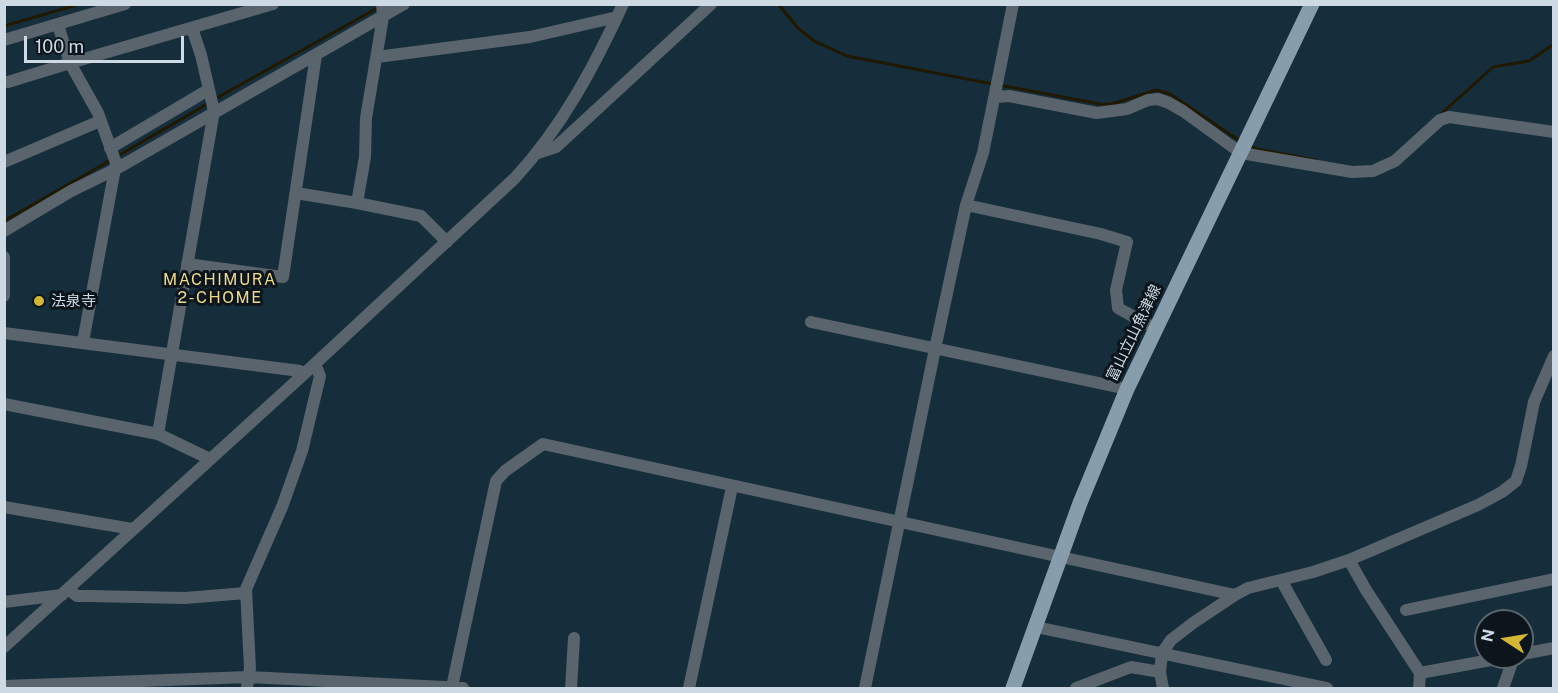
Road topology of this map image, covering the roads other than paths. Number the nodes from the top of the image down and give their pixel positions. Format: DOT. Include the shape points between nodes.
graph roads {
  1 [pos="125,4"];
  2 [pos="273,4"];
  3 [pos="404,4"];
  4 [pos="623,4"];
  5 [pos="711,4"];
  6 [pos="1013,4"];
  7 [pos="1312,4"];
  8 [pos="383,11"];
  9 [pos="617,17"];
  10 [pos="58,25"];
  11 [pos="192,28"];
  12 [pos="4,40"];
  13 [pos="316,55"];
  14 [pos="377,57"];
  15 [pos="70,63"];
  16 [pos="8,82"];
  17 [pos="208,90"];
  18 [pos="996,97"];
  19 [pos="214,111"];
  20 [pos="100,122"];
  21 [pos="1554,132"];
  22 [pos="110,148"];
  23 [pos="1241,153"];
  24 [pos="537,154"];
  25 [pos="4,162"];
  26 [pos="116,169"];
  27 [pos="296,193"];
  28 [pos="357,203"];
  29 [pos="966,205"];
  30 [pos="4,231"];
  31 [pos="447,242"];
  32 [pos="4,257"];
  33 [pos="187,264"];
  34 [pos="4,296"];
  35 [pos="811,322"];
  36 [pos="1156,329"];
  37 [pos="4,333"];
  38 [pos="84,342"];
  39 [pos="935,349"];
  40 [pos="172,353"];
  41 [pos="1554,356"];
  42 [pos="315,364"];
  43 [pos="304,374"];
  44 [pos="1127,389"];
  45 [pos="4,404"];
  46 [pos="158,434"];
  47 [pos="210,459"];
  48 [pos="732,487"];
  49 [pos="4,507"];
  50 [pos="898,523"];
  51 [pos="132,529"];
  52 [pos="1061,556"];
  53 [pos="1349,560"];
  54 [pos="1554,579"];
  55 [pos="1281,580"];
  56 [pos="65,592"];
  57 [pos="246,593"];
  58 [pos="1235,595"];
  59 [pos="4,602"];
  60 [pos="1406,610"];
  61 [pos="1036,627"];
  62 [pos="574,638"];
  63 [pos="4,647"];
  64 [pos="1554,648"];
  65 [pos="1534,652"];
  66 [pos="1162,653"];
  67 [pos="1326,660"];
  68 [pos="1474,663"];
  69 [pos="1510,669"];
  70 [pos="1160,672"];
  71 [pos="1420,673"];
  72 [pos="248,683"];
  73 [pos="175,684"];
  74 [pos="134,685"];
  75 [pos="4,686"];
  76 [pos="46,687"];
  77 [pos="458,688"];
  78 [pos="571,688"];
  79 [pos="689,688"];
  80 [pos="865,688"];
  81 [pos="1013,688"];
  82 [pos="1076,688"];
  83 [pos="1163,688"];
  84 [pos="1327,688"];
  85 [pos="1419,688"];
  86 [pos="1503,688"];
  1 -- 10 [label="street"];
  2 -- 11 [label="street"];
  3 -- 8 [label="street"];
  4 -- 9 [label="street"];
  5 -- 24 [label="street" via="556,147"];
  6 -- 18 [label="street"];
  7 -- 23 [label="main road, 富山立山魚津線"];
  8 -- 13 [label="street"];
  8 -- 14 [label="street"];
  9 -- 14 [label="street" via="530,37"];
  9 -- 24 [label="street" via="578,94"];
  10 -- 12 [label="street"];
  10 -- 15 [label="street"];
  11 -- 15 [label="street"];
  11 -- 17 [label="street"];
  13 -- 19 [label="street"];
  13 -- 27 [label="street"];
  14 -- 28 [label="street"];
  15 -- 16 [label="street"];
  15 -- 20 [label="street"];
  17 -- 19 [label="street"];
  17 -- 22 [label="street"];
  18 -- 23 [label="street" via="1009,96 1097,113 1158,99 1183,111"];
  18 -- 29 [label="street"];
  19 -- 26 [label="street"];
  19 -- 33 [label="street"];
  20 -- 22 [label="street"];
  20 -- 25 [label="street"];
  21 -- 23 [label="street" via="1449,117 1440,120 1395,161 1373,171 1352,172"];
  22 -- 26 [label="street"];
  23 -- 36 [label="main road, 富山立山魚津線"];
  24 -- 31 [label="street"];
  26 -- 30 [label="street"];
  26 -- 38 [label="street"];
  27 -- 28 [label="street"];
  27 -- 33 [label="street" via="283,277"];
  28 -- 31 [label="street" via="421,216"];
  29 -- 36 [label="street" via="1127,242 1116,290 1118,308"];
  29 -- 39 [label="street"];
  31 -- 42 [label="street"];
  32 -- 34 [label="street"];
  33 -- 40 [label="street"];
  35 -- 39 [label="street"];
  36 -- 44 [label="main road, 富山立山魚津線"];
  37 -- 38 [label="street"];
  38 -- 40 [label="street"];
  39 -- 44 [label="street"];
  39 -- 50 [label="street"];
  40 -- 43 [label="street"];
  40 -- 46 [label="street"];
  41 -- 53 [label="street" via="1534,402 1516,481 1478,505"];
  42 -- 43 [label="street"];
  42 -- 57 [label="street" via="320,376 302,451"];
  43 -- 47 [label="street"];
  44 -- 52 [label="main road, 富山立山魚津線"];
  45 -- 46 [label="street"];
  46 -- 47 [label="street"];
  47 -- 51 [label="street"];
  48 -- 50 [label="street"];
  48 -- 77 [label="street" via="543,444 505,471 496,481"];
  48 -- 79 [label="street"];
  49 -- 51 [label="street"];
  50 -- 52 [label="street"];
  50 -- 80 [label="street"];
  51 -- 56 [label="street"];
  52 -- 58 [label="street"];
  52 -- 61 [label="main road, 富山立山魚津線"];
  53 -- 55 [label="street"];
  53 -- 71 [label="street"];
  54 -- 60 [label="street"];
  55 -- 58 [label="street"];
  55 -- 67 [label="street"];
  56 -- 57 [label="street" via="77,596 185,598"];
  56 -- 59 [label="street"];
  56 -- 63 [label="street"];
  57 -- 72 [label="street"];
  58 -- 66 [label="street" via="1171,640"];
  61 -- 66 [label="street"];
  61 -- 81 [label="main road, 富山立山魚津線"];
  62 -- 78 [label="street"];
  64 -- 65 [label="street"];
  66 -- 70 [label="street"];
  66 -- 84 [label="street"];
  68 -- 71 [label="street"];
  69 -- 86 [label="street"];
  70 -- 82 [label="street" via="1131,667"];
  70 -- 83 [label="street"];
  71 -- 85 [label="street"];
  72 -- 73 [label="street"];
  72 -- 77 [label="street"];
  73 -- 74 [label="street"];
  74 -- 76 [label="street"];
  75 -- 76 [label="street"];
}
